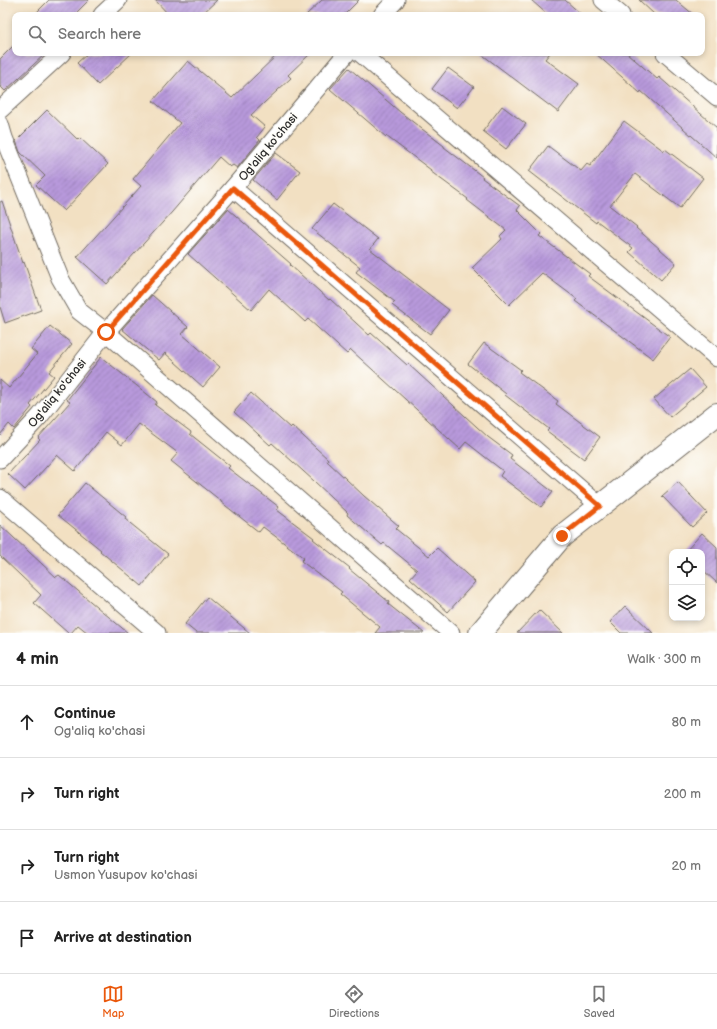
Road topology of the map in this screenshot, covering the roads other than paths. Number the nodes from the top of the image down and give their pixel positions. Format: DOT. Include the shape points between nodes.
graph roads {
  1 [pos="118,0"];
  2 [pos="396,0"];
  3 [pos="603,0"];
  4 [pos="105,12"];
  5 [pos="385,12"];
  6 [pos="617,12"];
  7 [pos="59,56"];
  8 [pos="344,56"];
  9 [pos="364,56"];
  10 [pos="669,56"];
  11 [pos="717,97"];
  12 [pos="0,110"];
  13 [pos="1,134"];
  14 [pos="233,188"];
  15 [pos="106,332"];
  16 [pos="717,358"];
  17 [pos="717,414"];
  18 [pos="0,460"];
  19 [pos="0,498"];
  20 [pos="600,506"];
  21 [pos="157,633"];
  22 [pos="451,633"];
  23 [pos="480,633"];
  1 -- 4 [label="street"];
  2 -- 5 [label="street"];
  3 -- 6 [label="street"];
  7 -- 12 [label="street"];
  8 -- 14 [label="street, Og'aliq ko'chasi"];
  9 -- 16 [label="street"];
  10 -- 11 [label="street"];
  13 -- 15 [label="street" via="60,278 79,311"];
  14 -- 15 [label="street, Og'aliq ko'chasi"];
  14 -- 20 [label="street"];
  15 -- 18 [label="street, Og'aliq ko'chasi" via="40,416"];
  15 -- 22 [label="street"];
  17 -- 20 [label="main road"];
  19 -- 21 [label="street"];
  20 -- 23 [label="main road" via="562,536"];
}
